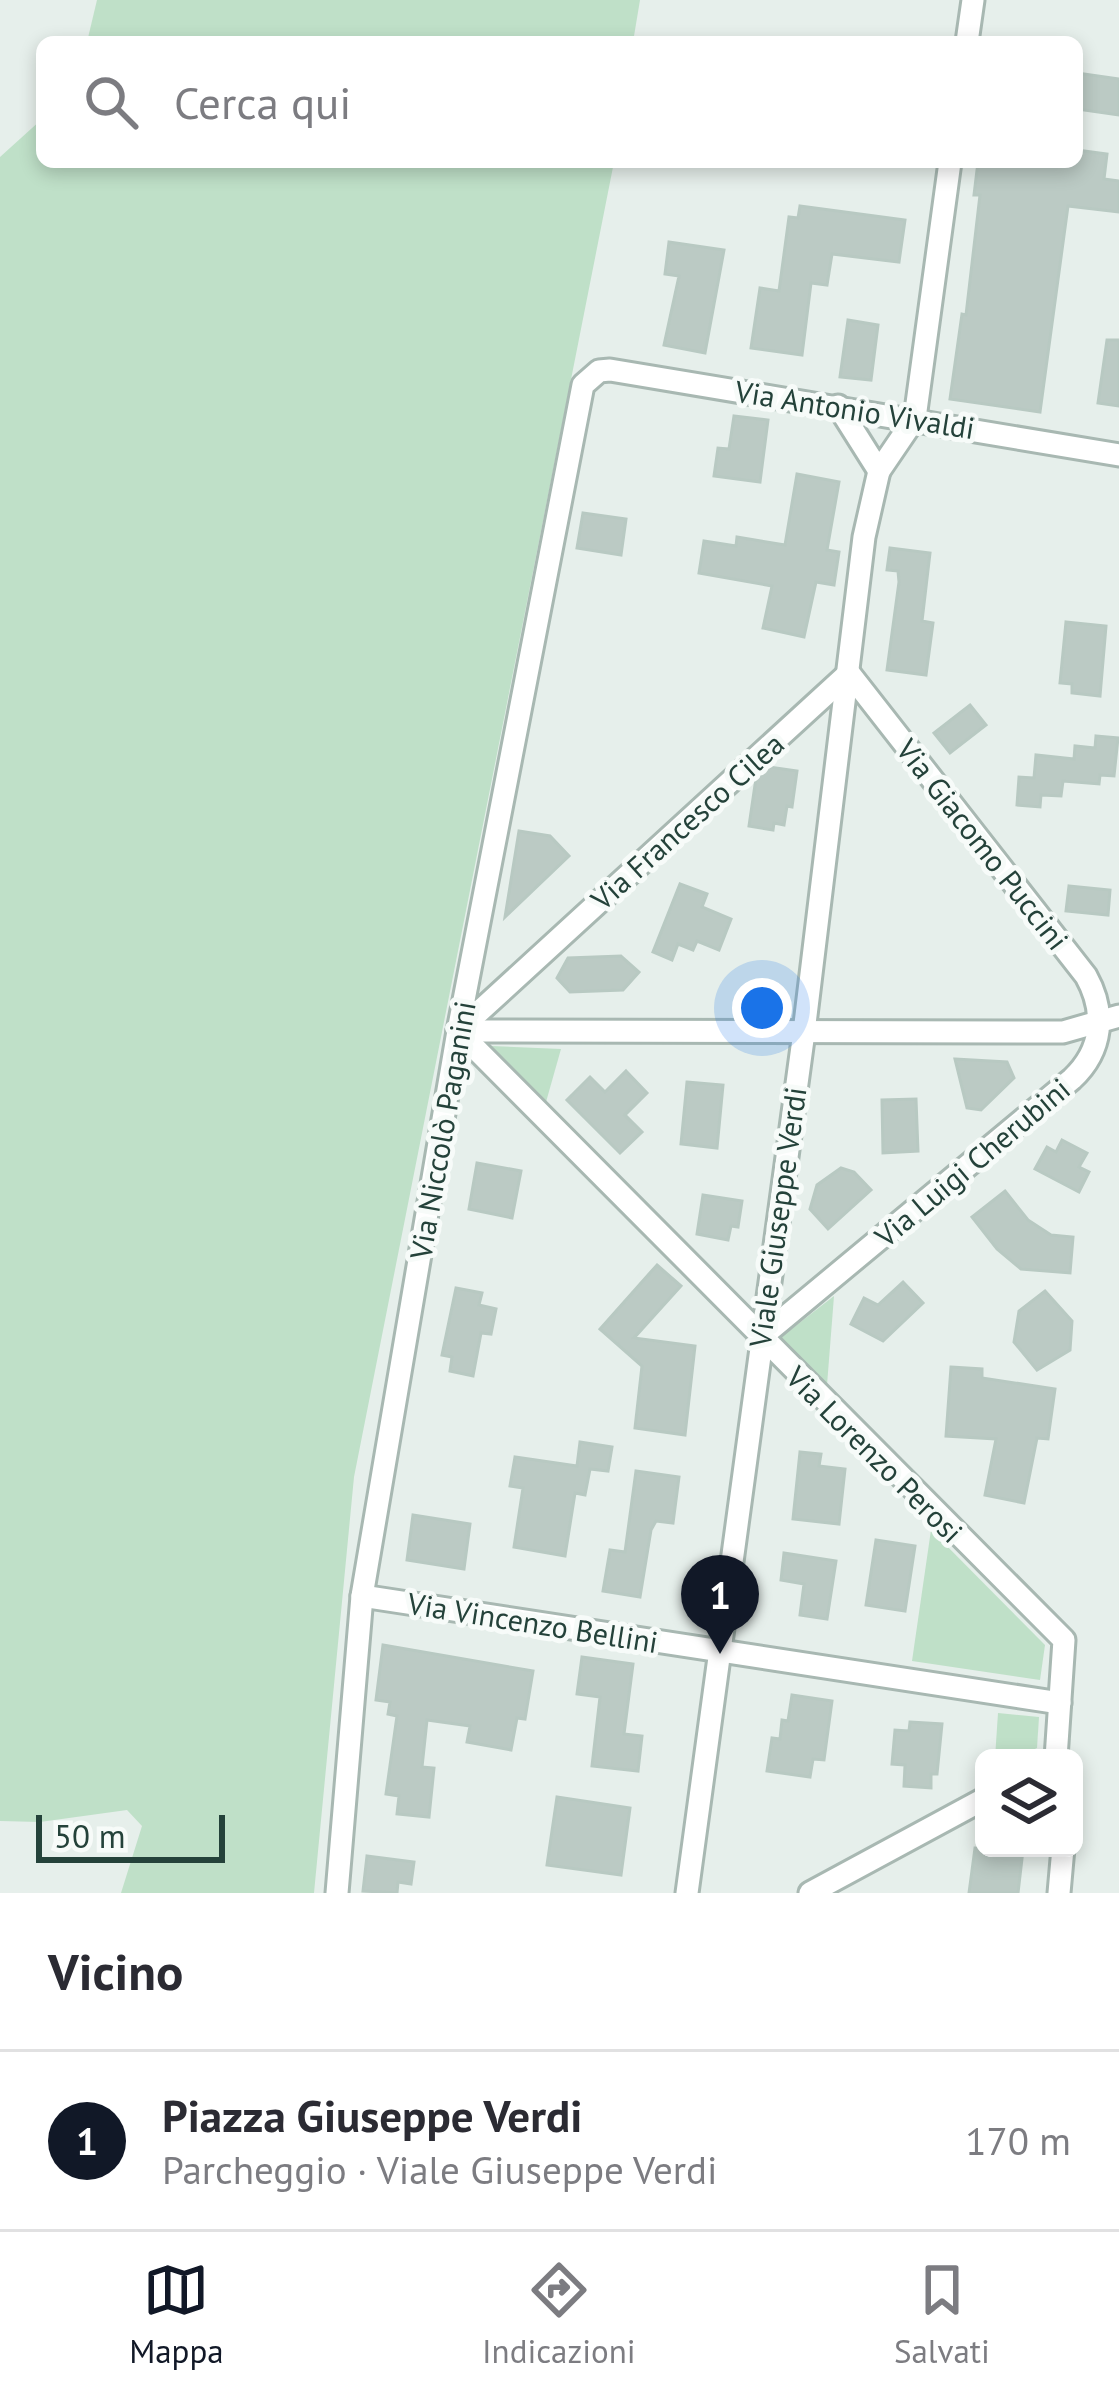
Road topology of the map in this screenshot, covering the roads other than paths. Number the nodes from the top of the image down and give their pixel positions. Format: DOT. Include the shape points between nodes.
graph roads {
  1 [pos="973,0"];
  2 [pos="968,36"];
  3 [pos="949,168"];
  4 [pos="591,376"];
  5 [pos="838,406"];
  6 [pos="915,418"];
  7 [pos="1119,454"];
  8 [pos="879,471"];
  9 [pos="849,673"];
  10 [pos="1109,1019"];
  11 [pos="458,1031"];
  12 [pos="804,1032"];
  13 [pos="759,1339"];
  14 [pos="362,1596"];
  15 [pos="718,1651"];
  16 [pos="1060,1703"];
  17 [pos="1057,1749"];
  18 [pos="975,1804"];
  19 [pos="1062,1857"];
  20 [pos="337,1893"];
  21 [pos="687,1893"];
  22 [pos="810,1893"];
  23 [pos="1059,1893"];
  1 -- 2 [label="street"];
  3 -- 6 [label="street"];
  4 -- 5 [label="street, Via Antonio Vivaldi" via="610,370"];
  4 -- 11 [label="street, Via Niccolò Paganini" via="579,396"];
  5 -- 6 [label="street, Via Antonio Vivaldi"];
  5 -- 8 [label="street"];
  6 -- 7 [label="street, Via Antonio Vivaldi"];
  6 -- 8 [label="street"];
  8 -- 9 [label="street, Viale Giuseppe Verdi"];
  9 -- 10 [label="street, Via Giacomo Puccini" via="1086,976"];
  9 -- 11 [label="street, Via Francesco Cilea"];
  9 -- 12 [label="street, Viale Giuseppe Verdi"];
  10 -- 12 [label="street" via="1063,1033"];
  10 -- 13 [label="street, Via Luigi Cherubini" via="1072,1079"];
  11 -- 12 [label="street"];
  11 -- 13 [label="street, Via Lorenzo Perosi"];
  11 -- 14 [label="street, Via Niccolò Paganini"];
  12 -- 13 [label="street, Viale Giuseppe Verdi"];
  13 -- 15 [label="street, Viale Giuseppe Verdi"];
  13 -- 16 [label="street, Via Lorenzo Perosi" via="1064,1640"];
  14 -- 15 [label="street, Via Vincenzo Bellini"];
  14 -- 20 [label="street, Via Niccolò Paganini"];
  15 -- 16 [label="street, Via Vincenzo Bellini"];
  15 -- 21 [label="street, Viale Giuseppe Verdi"];
  16 -- 17 [label="street"];
  18 -- 22 [label="street"];
  19 -- 23 [label="street"];
}
